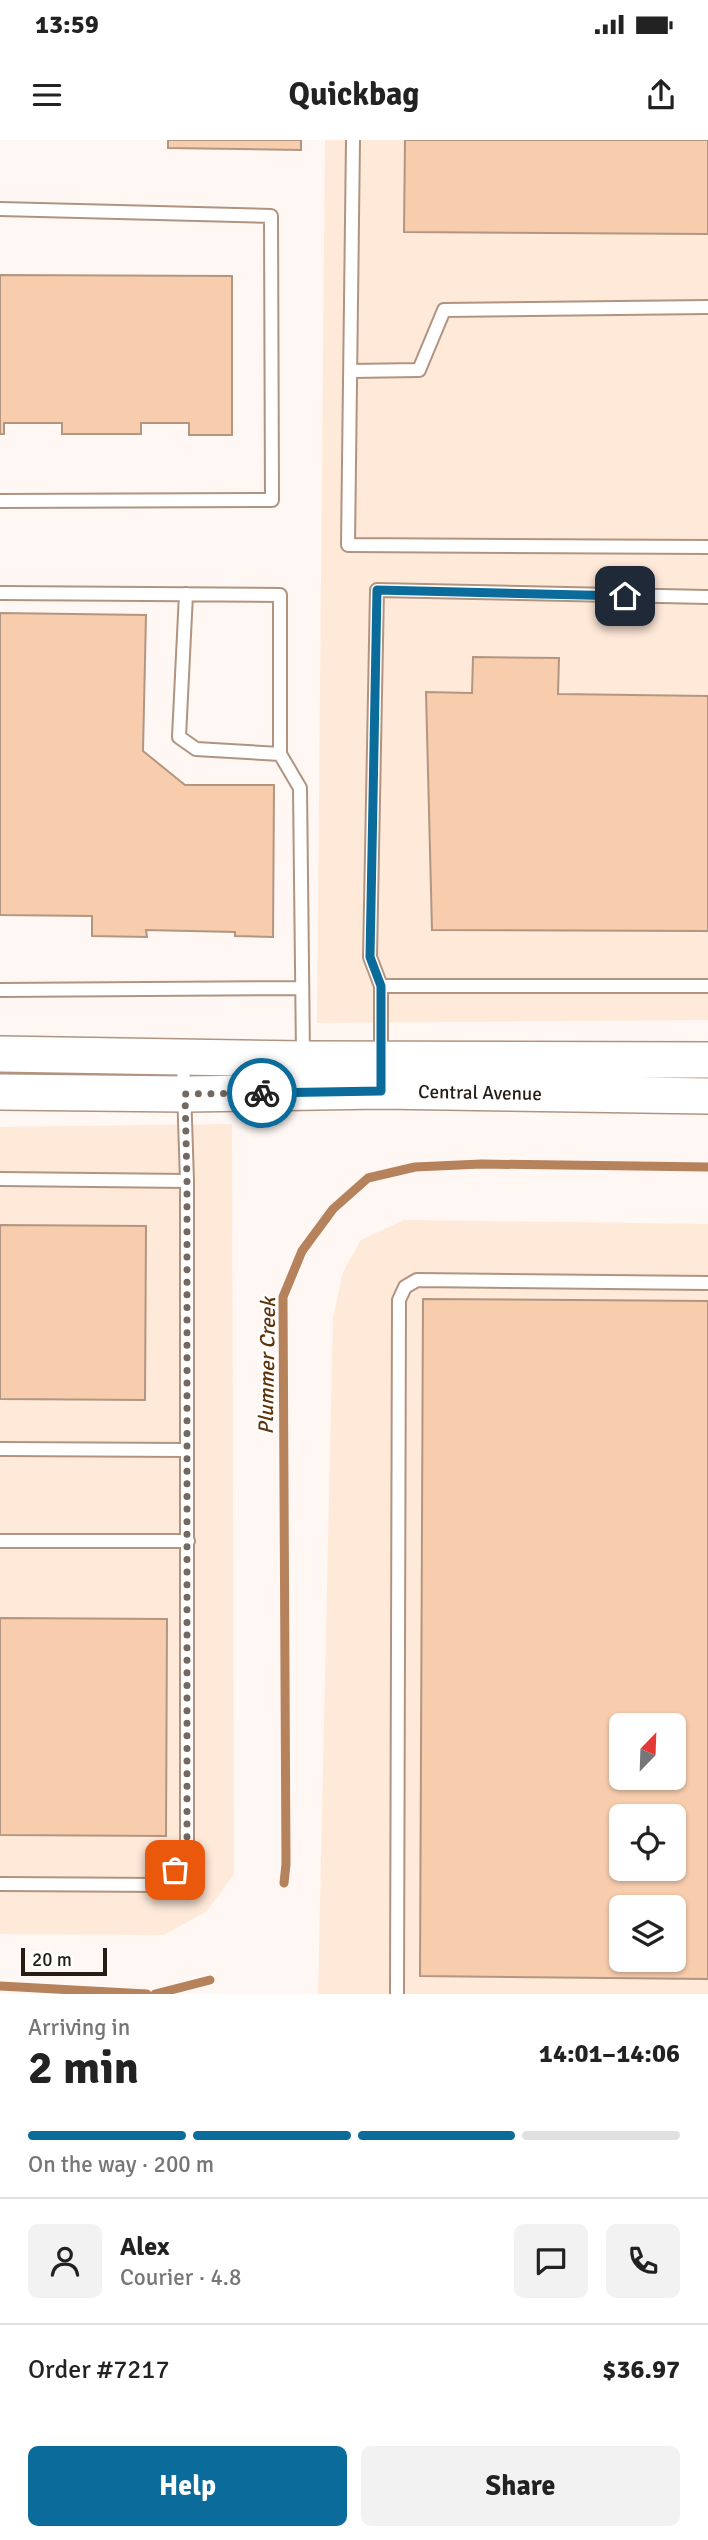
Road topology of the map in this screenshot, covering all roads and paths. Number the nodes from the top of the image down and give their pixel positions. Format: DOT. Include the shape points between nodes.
graph roads {
  1 [pos="353,140"];
  2 [pos="0,209"];
  3 [pos="708,307"];
  4 [pos="351,371"];
  5 [pos="0,501"];
  6 [pos="708,547"];
  7 [pos="0,593"];
  8 [pos="186,594"];
  9 [pos="708,597"];
  10 [pos="280,754"];
  11 [pos="381,986"];
  12 [pos="708,986"];
  13 [pos="301,988"];
  14 [pos="0,990"];
  15 [pos="0,1054"];
  16 [pos="183,1056"];
  17 [pos="303,1059"];
  18 [pos="708,1060"];
  19 [pos="381,1075"];
  20 [pos="0,1092"];
  21 [pos="185,1094"];
  22 [pos="708,1096"];
  23 [pos="0,1179"];
  24 [pos="187,1181"];
  25 [pos="708,1283"];
  26 [pos="0,1449"];
  27 [pos="187,1450"];
  28 [pos="0,1541"];
  29 [pos="188,1541"];
  30 [pos="0,1884"];
  31 [pos="397,1994"];
  1 -- 4 [label="lane"];
  2 -- 5 [label="lane" via="271,216 272,500"];
  3 -- 4 [label="lane" via="444,310 419,370"];
  4 -- 6 [label="lane" via="348,545"];
  7 -- 8 [label="lane"];
  8 -- 10 [label="lane" via="179,737 196,749"];
  8 -- 10 [label="lane" via="280,595"];
  9 -- 11 [label="lane" via="377,590 370,957"];
  10 -- 13 [label="lane" via="300,788"];
  11 -- 12 [label="lane"];
  11 -- 19 [label="lane"];
  13 -- 14 [label="lane"];
  13 -- 17 [label="lane"];
  15 -- 16 [label="street, Central Avenue"];
  16 -- 17 [label="street, Central Avenue"];
  16 -- 21 [label="lane"];
  17 -- 19 [label="street, Central Avenue"];
  18 -- 19 [label="street, Central Avenue"];
  19 -- 21 [label="street, Central Avenue"];
  19 -- 22 [label="street, Central Avenue"];
  20 -- 21 [label="street, Central Avenue"];
  21 -- 24 [label="lane"];
  23 -- 24 [label="lane"];
  24 -- 27 [label="lane"];
  25 -- 31 [label="lane" via="417,1280 405,1287 399,1300"];
  26 -- 27 [label="lane"];
  27 -- 29 [label="lane"];
  28 -- 29 [label="lane"];
  29 -- 30 [label="lane" via="187,1856 163,1885"];
}
